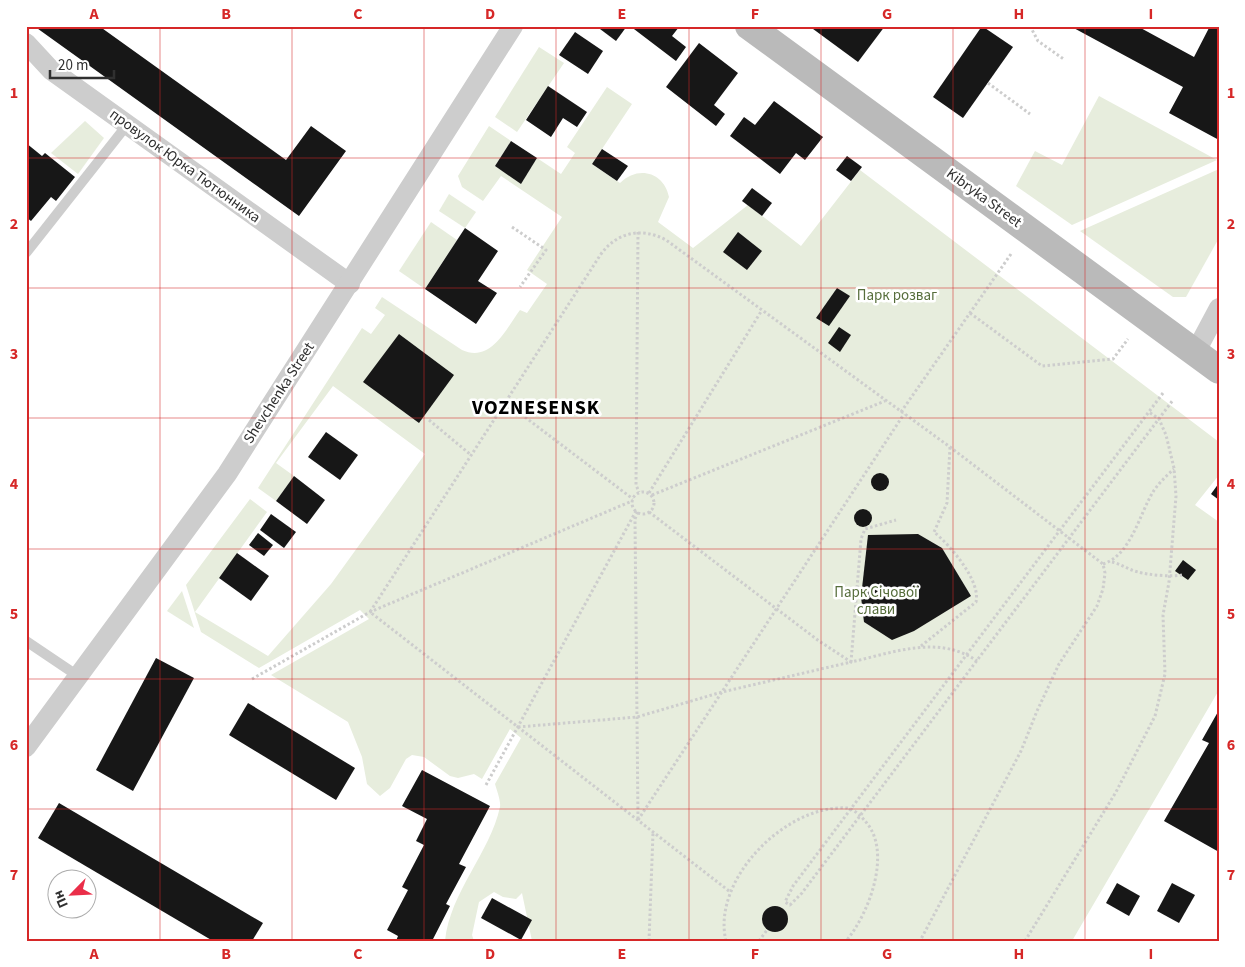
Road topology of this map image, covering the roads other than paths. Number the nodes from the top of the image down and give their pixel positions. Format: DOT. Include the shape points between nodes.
graph roads {
  1 [pos="513,26"];
  2 [pos="749,26"];
  3 [pos="26,43"];
  4 [pos="127,124"];
  5 [pos="30,241"];
  6 [pos="26,253"];
  7 [pos="350,284"];
  8 [pos="1219,308"];
  9 [pos="1195,353"];
  10 [pos="1219,370"];
  11 [pos="26,641"];
  12 [pos="78,676"];
  13 [pos="26,746"];
  1 -- 7 [label="street, Shevchenka Street"];
  2 -- 9 [label="main road, Kibryka Street"];
  3 -- 4 [label="street, провулок Юрка Тютюнника" via="51,70"];
  4 -- 5 [label="lane"];
  4 -- 7 [label="street, провулок Юрка Тютюнника"];
  5 -- 6 [label="lane"];
  7 -- 12 [label="street, Shevchenka Street" via="227,474"];
  8 -- 9 [label="street"];
  9 -- 10 [label="main road, Kibryka Street"];
  11 -- 12 [label="lane"];
  12 -- 13 [label="street, Shevchenka Street"];
}
